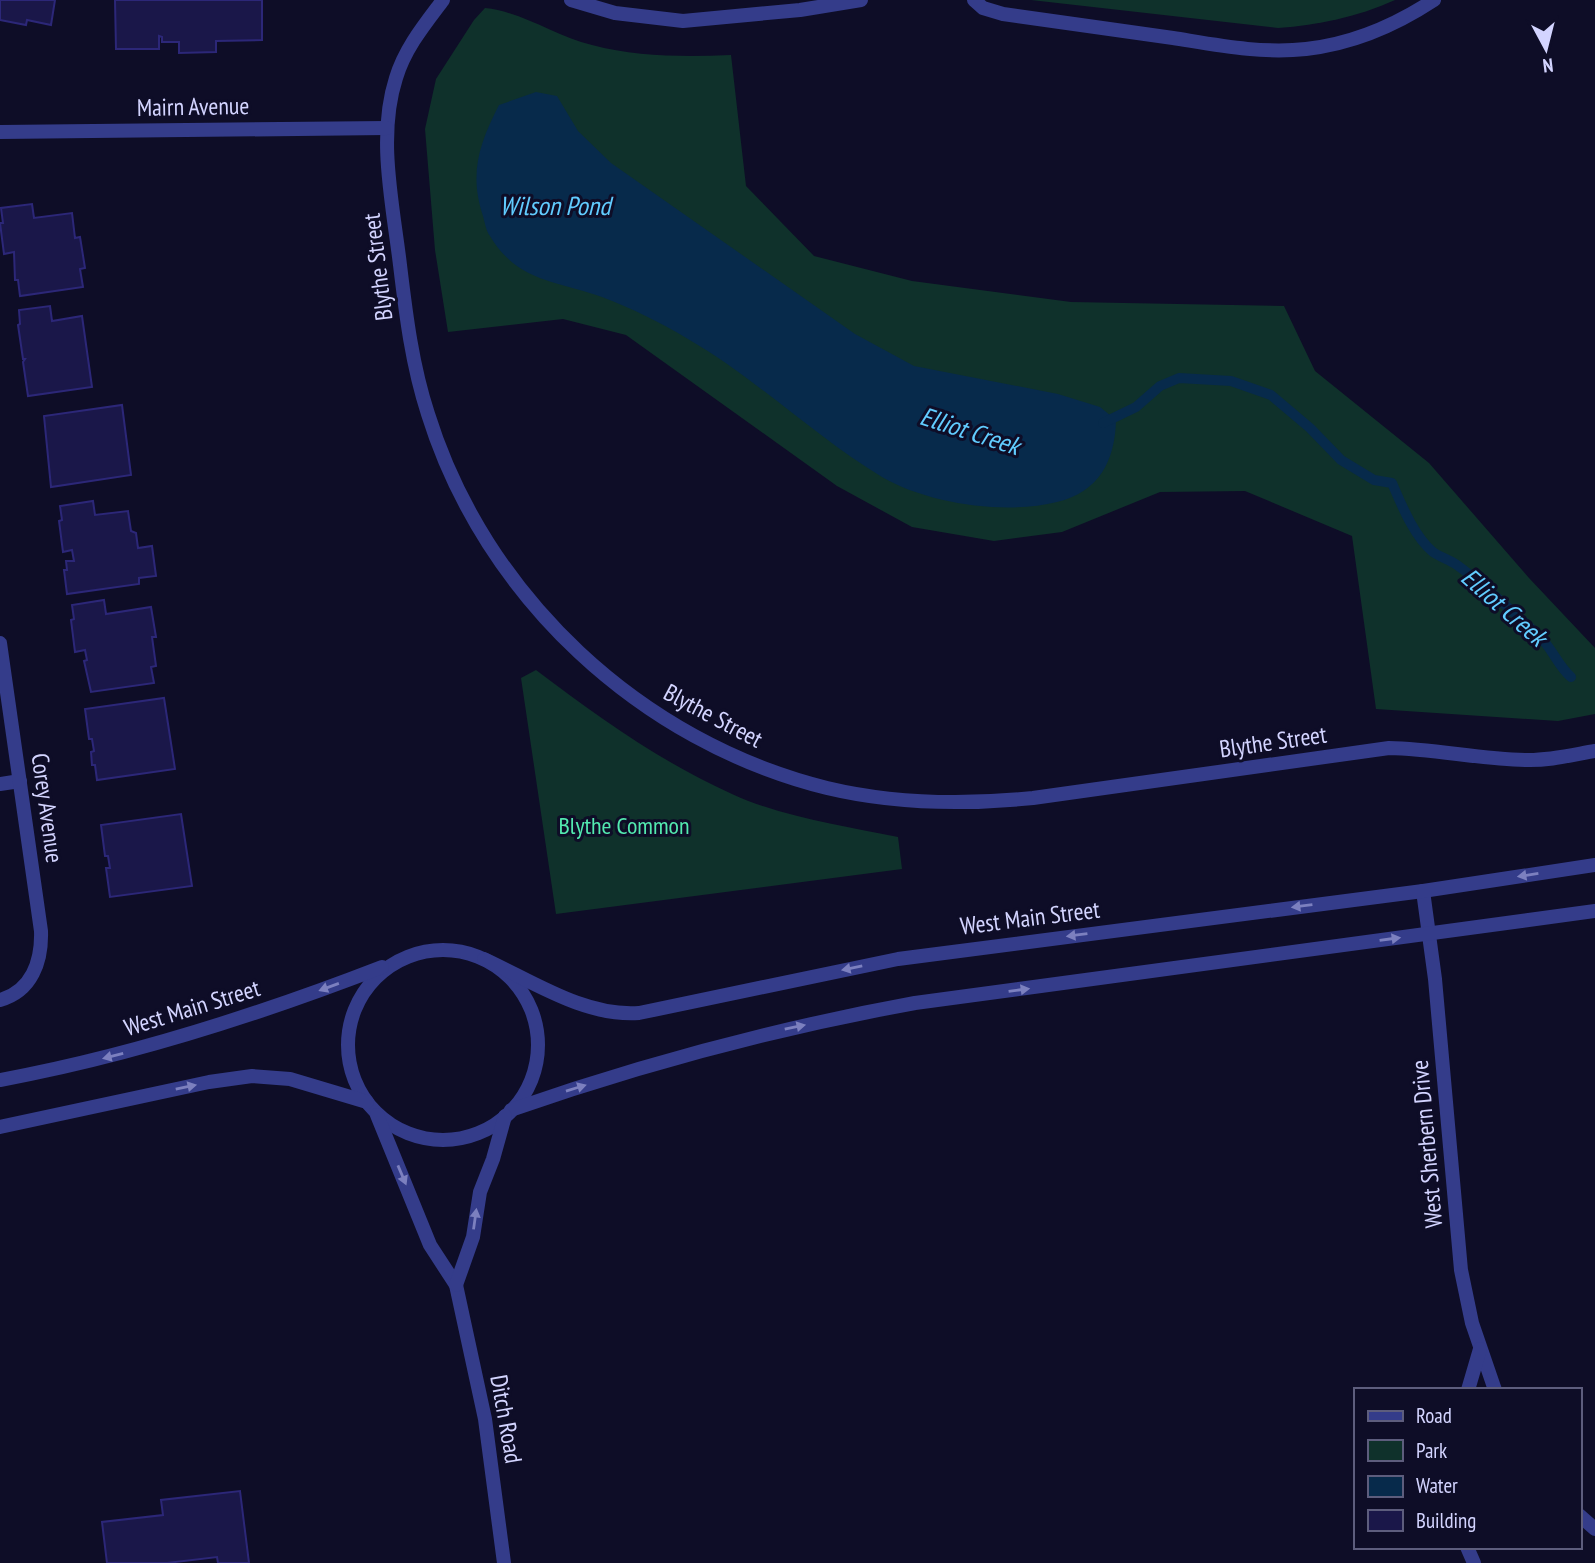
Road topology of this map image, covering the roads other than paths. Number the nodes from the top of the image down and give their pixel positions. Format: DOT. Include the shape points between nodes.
graph roads {
  1 [pos="443,0"];
  2 [pos="571,0"];
  3 [pos="861,0"];
  4 [pos="974,0"];
  5 [pos="1434,0"];
  6 [pos="387,128"];
  7 [pos="0,132"];
  8 [pos="0,643"];
  9 [pos="1595,751"];
  10 [pos="20,781"];
  11 [pos="0,784"];
  12 [pos="1595,865"];
  13 [pos="1423,891"];
  14 [pos="1595,911"];
  15 [pos="1429,934"];
  16 [pos="484,959"];
  17 [pos="393,963"];
  18 [pos="0,1000"];
  19 [pos="0,1080"];
  20 [pos="371,1107"];
  21 [pos="508,1113"];
  22 [pos="0,1127"];
  23 [pos="456,1284"];
  24 [pos="1480,1349"];
  25 [pos="1469,1388"];
  26 [pos="1494,1388"];
  27 [pos="1581,1518"];
  28 [pos="1595,1529"];
  29 [pos="504,1563"];
  1 -- 6 [label="street, Blythe Street" via="404,58"];
  2 -- 3 [label="street" via="615,13 683,21"];
  4 -- 5 [label="street" via="1003,14 1278,51 1308,49 1372,32 1407,18"];
  6 -- 7 [label="street, Mairn Avenue"];
  6 -- 9 [label="street, Blythe Street" via="417,379 467,508 527,598 582,657 644,705 708,745 827,788 903,800 970,803 1389,748 1528,761"];
  8 -- 10 [label="street, Corey Avenue"];
  10 -- 11 [label="street"];
  10 -- 18 [label="street, Corey Avenue" via="42,950 31,978"];
  12 -- 13 [label="street, West Main Street, one-way"];
  13 -- 15 [label="street, West Sherbern Drive"];
  13 -- 16 [label="street, West Main Street, one-way" via="925,955 627,1014 573,1001"];
  14 -- 15 [label="street"];
  21 -- 15 [label="street, one-way" via="728,1043 856,1014"];
  15 -- 24 [label="street, West Sherbern Drive" via="1461,1270"];
  16 -- 17 [label="street" via="454,950 423,951"];
  16 -- 21 [label="street" via="524,994 536,1027 536,1063 522,1096"];
  17 -- 19 [label="street, West Main Street, one-way" via="179,1038"];
  17 -- 20 [label="street" via="369,984 353,1011 347,1042 352,1074"];
  20 -- 21 [label="street" via="401,1130 447,1139 478,1132"];
  22 -- 20 [label="street, one-way" via="252,1076 290,1079"];
  20 -- 23 [label="street, Ditch Road, one-way" via="430,1245"];
  23 -- 21 [label="street, one-way" via="473,1237 480,1192"];
  23 -- 29 [label="street, Ditch Road" via="485,1419"];
  24 -- 25 [label="street"];
  24 -- 26 [label="street, West Sherbern Drive"];
  27 -- 28 [label="street"];
}
